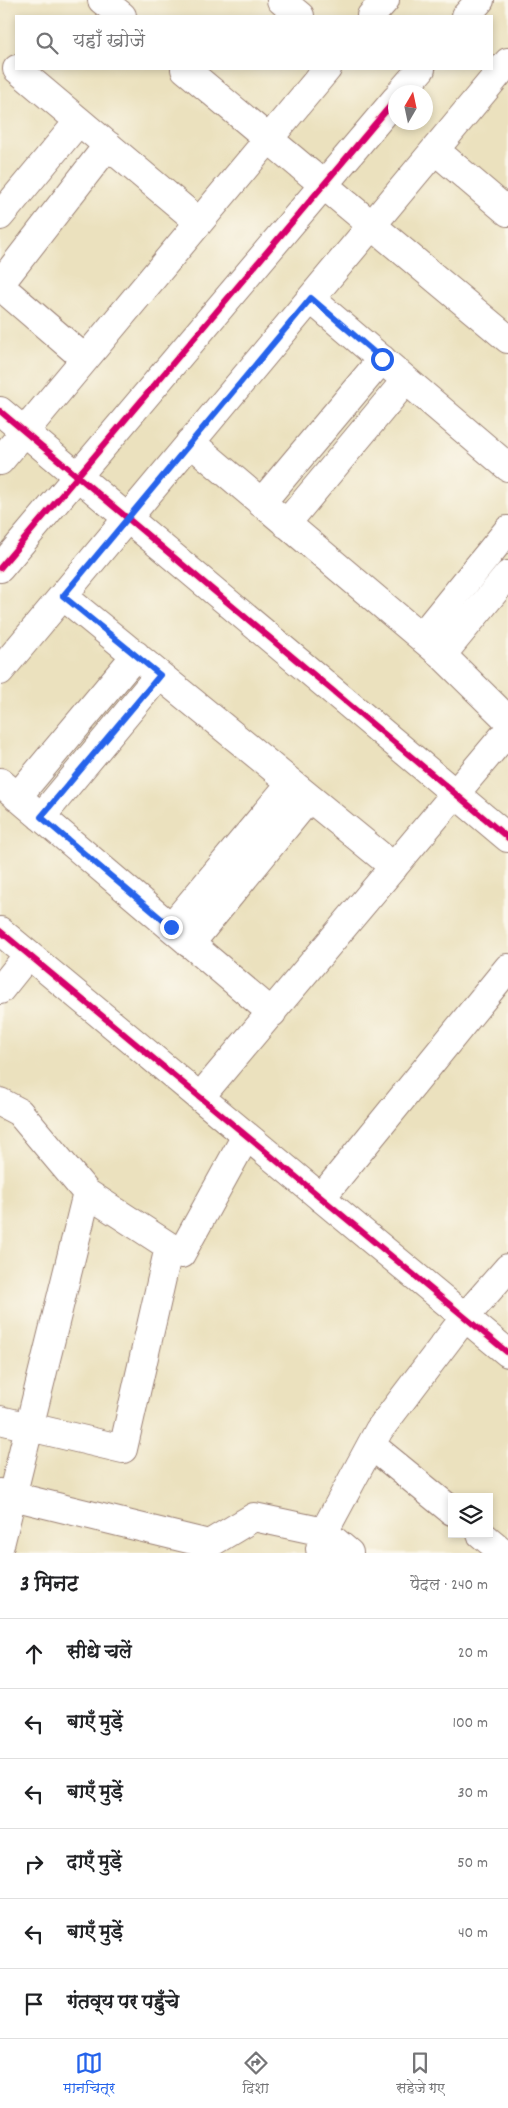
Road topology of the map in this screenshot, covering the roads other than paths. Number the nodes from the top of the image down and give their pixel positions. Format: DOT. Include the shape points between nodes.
graph roads {
  1 [pos="102,0"];
  2 [pos="281,0"];
  3 [pos="384,0"];
  4 [pos="480,0"];
  5 [pos="121,15"];
  6 [pos="299,15"];
  7 [pos="372,15"];
  8 [pos="467,15"];
  9 [pos="0,55"];
  10 [pos="508,62"];
  11 [pos="15,68"];
  12 [pos="17,70"];
  13 [pos="186,70"];
  14 [pos="326,70"];
  15 [pos="420,70"];
  16 [pos="407,85"];
  17 [pos="388,109"];
  18 [pos="79,122"];
  19 [pos="269,138"];
  20 [pos="108,145"];
  21 [pos="434,150"];
  22 [pos="324,184"];
  23 [pos="508,212"];
  24 [pos="0,216"];
  25 [pos="199,222"];
  26 [pos="373,224"];
  27 [pos="0,285"];
  28 [pos="311,298"];
  29 [pos="508,338"];
  30 [pos="86,359"];
  31 [pos="382,359"];
  32 [pos="406,380"];
  33 [pos="0,412"];
  34 [pos="25,432"];
  35 [pos="190,442"];
  36 [pos="0,461"];
  37 [pos="508,467"];
  38 [pos="78,476"];
  39 [pos="261,503"];
  40 [pos="127,518"];
  41 [pos="286,524"];
  42 [pos="508,530"];
  43 [pos="0,568"];
  44 [pos="508,575"];
  45 [pos="63,596"];
  46 [pos="422,637"];
  47 [pos="136,655"];
  48 [pos="442,655"];
  49 [pos="0,671"];
  50 [pos="160,675"];
  51 [pos="508,720"];
  52 [pos="508,731"];
  53 [pos="9,790"];
  54 [pos="300,790"];
  55 [pos="456,793"];
  56 [pos="41,817"];
  57 [pos="508,838"];
  58 [pos="394,867"];
  59 [pos="0,931"];
  60 [pos="181,936"];
  61 [pos="28,955"];
  62 [pos="508,968"];
  63 [pos="0,990"];
  64 [pos="272,1013"];
  65 [pos="200,1097"];
  66 [pos="0,1102"];
  67 [pos="246,1136"];
  68 [pos="87,1194"];
  69 [pos="320,1198"];
  70 [pos="169,1246"];
  71 [pos="508,1268"];
  72 [pos="465,1317"];
  73 [pos="508,1353"];
  74 [pos="0,1420"];
  75 [pos="29,1427"];
  76 [pos="371,1445"];
  77 [pos="6,1495"];
  78 [pos="448,1508"];
  79 [pos="486,1538"];
  80 [pos="322,1543"];
  81 [pos="0,1545"];
  82 [pos="208,1549"];
  83 [pos="349,1553"];
  84 [pos="504,1553"];
  1 -- 5 [label="street"];
  2 -- 6 [label="street"];
  3 -- 7 [label="street"];
  4 -- 8 [label="street"];
  9 -- 11 [label="street"];
  10 -- 21 [label="street"];
  12 -- 18 [label="street"];
  13 -- 19 [label="street"];
  14 -- 19 [label="street"];
  15 -- 16 [label="street"];
  17 -- 22 [label="street"];
  18 -- 20 [label="street"];
  18 -- 24 [label="street"];
  19 -- 22 [label="street"];
  19 -- 25 [label="street"];
  20 -- 25 [label="street"];
  20 -- 27 [label="street"];
  21 -- 23 [label="street"];
  21 -- 26 [label="street"];
  22 -- 26 [label="street"];
  22 -- 38 [label="street"];
  25 -- 30 [label="street"];
  26 -- 28 [label="street"];
  26 -- 29 [label="street"];
  27 -- 30 [label="street"];
  28 -- 31 [label="street"];
  28 -- 35 [label="street"];
  30 -- 34 [label="street"];
  31 -- 32 [label="street"];
  31 -- 39 [label="street"];
  32 -- 37 [label="street"];
  32 -- 41 [label="street"];
  33 -- 34 [label="street"];
  34 -- 36 [label="street"];
  34 -- 38 [label="street"];
  35 -- 39 [label="street"];
  35 -- 40 [label="street"];
  38 -- 40 [label="street"];
  38 -- 43 [label="street"];
  39 -- 41 [label="street"];
  40 -- 45 [label="street"];
  40 -- 55 [label="street"];
  41 -- 46 [label="street"];
  42 -- 46 [label="street"];
  44 -- 48 [label="street"];
  45 -- 47 [label="street"];
  45 -- 49 [label="street"];
  46 -- 48 [label="street"];
  47 -- 50 [label="street"];
  47 -- 53 [label="street"];
  48 -- 51 [label="street"];
  50 -- 54 [label="street"];
  50 -- 56 [label="street"];
  52 -- 55 [label="street"];
  53 -- 56 [label="street"];
  54 -- 58 [label="street"];
  54 -- 60 [label="street"];
  55 -- 57 [label="street"];
  55 -- 58 [label="street"];
  56 -- 60 [label="street"];
  58 -- 64 [label="street"];
  59 -- 61 [label="street"];
  60 -- 64 [label="street"];
  61 -- 63 [label="street"];
  61 -- 65 [label="street"];
  62 -- 69 [label="street"];
  64 -- 65 [label="street"];
  65 -- 67 [label="street"];
  66 -- 68 [label="street" via="19,1112"];
  67 -- 69 [label="street"];
  67 -- 70 [label="street" via="181,1254"];
  68 -- 70 [label="street"];
  68 -- 75 [label="street"];
  69 -- 72 [label="street"];
  70 -- 75 [label="street" via="122,1449"];
  71 -- 72 [label="street"];
  72 -- 73 [label="street"];
  72 -- 76 [label="street"];
  74 -- 75 [label="street"];
  75 -- 77 [label="street"];
  76 -- 78 [label="street"];
  76 -- 80 [label="street"];
  77 -- 81 [label="street"];
  77 -- 82 [label="street"];
  79 -- 84 [label="street"];
  80 -- 82 [label="street" via="254,1517"];
  80 -- 83 [label="street"];
}
